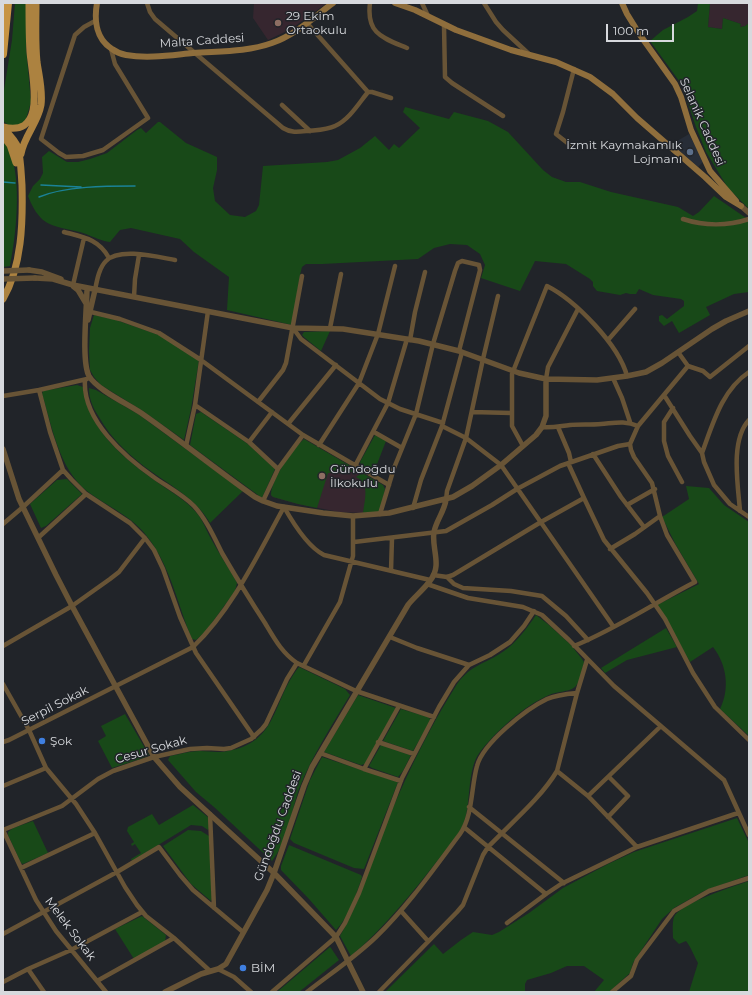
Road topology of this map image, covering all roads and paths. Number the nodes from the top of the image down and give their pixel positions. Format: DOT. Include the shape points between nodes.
graph roads {
  1 [pos="8,3"];
  2 [pos="29,3"];
  3 [pos="36,3"];
  4 [pos="97,3"];
  5 [pos="147,3"];
  6 [pos="333,3"];
  7 [pos="370,3"];
  8 [pos="395,3"];
  9 [pos="422,3"];
  10 [pos="484,3"];
  11 [pos="622,3"];
  12 [pos="428,17"];
  13 [pos="95,21"];
  14 [pos="307,23"];
  15 [pos="444,25"];
  16 [pos="407,48"];
  17 [pos="111,49"];
  18 [pos="195,53"];
  19 [pos="3,54"];
  20 [pos="530,55"];
  21 [pos="574,69"];
  22 [pos="368,92"];
  23 [pos="391,98"];
  24 [pos="282,105"];
  25 [pos="503,116"];
  26 [pos="3,128"];
  27 [pos="310,131"];
  28 [pos="3,136"];
  29 [pos="570,144"];
  30 [pos="20,158"];
  31 [pos="21,182"];
  32 [pos="741,206"];
  33 [pos="749,213"];
  34 [pos="749,219"];
  35 [pos="683,220"];
  36 [pos="64,232"];
  37 [pos="84,238"];
  38 [pos="139,255"];
  39 [pos="109,258"];
  40 [pos="175,260"];
  41 [pos="395,266"];
  42 [pos="4,270"];
  43 [pos="14,271"];
  44 [pos="425,272"];
  45 [pos="341,274"];
  46 [pos="302,276"];
  47 [pos="3,279"];
  48 [pos="72,285"];
  49 [pos="87,288"];
  50 [pos="3,290"];
  51 [pos="95,290"];
  52 [pos="498,296"];
  53 [pos="134,297"];
  54 [pos="3,299"];
  55 [pos="87,305"];
  56 [pos="635,308"];
  57 [pos="578,309"];
  58 [pos="208,311"];
  59 [pos="749,311"];
  60 [pos="91,312"];
  61 [pos="86,327"];
  62 [pos="293,328"];
  63 [pos="330,328"];
  64 [pos="378,334"];
  65 [pos="408,339"];
  66 [pos="608,340"];
  67 [pos="434,344"];
  68 [pos="749,346"];
  69 [pos="460,352"];
  70 [pos="678,352"];
  71 [pos="483,359"];
  72 [pos="201,360"];
  73 [pos="336,365"];
  74 [pos="688,366"];
  75 [pos="513,370"];
  76 [pos="749,372"];
  77 [pos="627,376"];
  78 [pos="546,378"];
  79 [pos="613,378"];
  80 [pos="88,379"];
  81 [pos="359,383"];
  82 [pos="39,390"];
  83 [pos="664,395"];
  84 [pos="3,396"];
  85 [pos="258,402"];
  86 [pos="388,404"];
  87 [pos="195,405"];
  88 [pos="673,408"];
  89 [pos="272,412"];
  90 [pos="472,412"];
  91 [pos="511,413"];
  92 [pos="416,414"];
  93 [pos="749,420"];
  94 [pos="630,422"];
  95 [pos="288,424"];
  96 [pos="442,425"];
  97 [pos="638,426"];
  98 [pos="542,427"];
  99 [pos="558,427"];
  100 [pos="374,432"];
  101 [pos="303,435"];
  102 [pos="466,438"];
  103 [pos="249,442"];
  104 [pos="630,444"];
  105 [pos="319,445"];
  106 [pos="186,446"];
  107 [pos="523,446"];
  108 [pos="402,448"];
  109 [pos="3,449"];
  110 [pos="702,452"];
  111 [pos="593,454"];
  112 [pos="570,462"];
  113 [pos="501,465"];
  114 [pos="355,466"];
  115 [pos="278,469"];
  116 [pos="63,470"];
  117 [pos="682,482"];
  118 [pos="389,485"];
  119 [pos="518,489"];
  120 [pos="654,489"];
  121 [pos="86,494"];
  122 [pos="584,498"];
  123 [pos="446,500"];
  124 [pos="263,501"];
  125 [pos="628,505"];
  126 [pos="24,507"];
  127 [pos="284,507"];
  128 [pos="413,508"];
  129 [pos="740,511"];
  130 [pos="380,514"];
  131 [pos="354,516"];
  132 [pos="660,516"];
  133 [pos="749,517"];
  134 [pos="541,522"];
  135 [pos="3,524"];
  136 [pos="644,527"];
  137 [pos="434,533"];
  138 [pos="39,537"];
  139 [pos="146,538"];
  140 [pos="392,538"];
  141 [pos="354,542"];
  142 [pos="610,548"];
  143 [pos="352,563"];
  144 [pos="390,571"];
  145 [pos="447,577"];
  146 [pos="430,580"];
  147 [pos="241,586"];
  148 [pos="655,604"];
  149 [pos="72,606"];
  150 [pos="534,611"];
  151 [pos="614,626"];
  152 [pos="390,637"];
  153 [pos="588,640"];
  154 [pos="3,646"];
  155 [pos="574,646"];
  156 [pos="193,647"];
  157 [pos="587,660"];
  158 [pos="297,663"];
  159 [pos="304,665"];
  160 [pos="469,665"];
  161 [pos="3,684"];
  162 [pos="116,687"];
  163 [pos="356,691"];
  164 [pos="5,692"];
  165 [pos="577,693"];
  166 [pos="399,706"];
  167 [pos="434,718"];
  168 [pos="661,726"];
  169 [pos="29,730"];
  170 [pos="254,737"];
  171 [pos="749,740"];
  172 [pos="3,742"];
  173 [pos="378,742"];
  174 [pos="320,753"];
  175 [pos="414,754"];
  176 [pos="154,757"];
  177 [pos="46,768"];
  178 [pos="364,768"];
  179 [pos="557,771"];
  180 [pos="608,777"];
  181 [pos="401,781"];
  182 [pos="3,786"];
  183 [pos="588,796"];
  184 [pos="71,798"];
  185 [pos="469,806"];
  186 [pos="738,813"];
  187 [pos="210,814"];
  188 [pos="608,817"];
  189 [pos="464,828"];
  190 [pos="3,830"];
  191 [pos="95,833"];
  192 [pos="502,833"];
  193 [pos="749,835"];
  194 [pos="488,847"];
  195 [pos="637,847"];
  196 [pos="21,868"];
  197 [pos="117,872"];
  198 [pos="274,873"];
  199 [pos="749,878"];
  200 [pos="564,883"];
  201 [pos="546,894"];
  202 [pos="214,908"];
  203 [pos="401,911"];
  204 [pos="44,912"];
  205 [pos="142,912"];
  206 [pos="507,923"];
  207 [pos="243,932"];
  208 [pos="3,934"];
  209 [pos="336,937"];
  210 [pos="174,938"];
  211 [pos="428,941"];
  212 [pos="71,950"];
  213 [pos="349,962"];
  214 [pos="28,969"];
  215 [pos="218,969"];
  216 [pos="210,971"];
  217 [pos="97,981"];
  218 [pos="3,982"];
  219 [pos="44,992"];
  220 [pos="106,992"];
  221 [pos="165,992"];
  222 [pos="251,992"];
  223 [pos="272,992"];
  224 [pos="307,992"];
  225 [pos="363,992"];
  226 [pos="379,992"];
  227 [pos="612,992"];
  1 -- 19 [label="highway"];
  2 -- 26 [label="main road" via="34,106 29,120 22,127 14,130"];
  3 -- 30 [label="main road" via="41,106 37,119 24,141"];
  4 -- 13 [label="main road"];
  5 -- 18 [label="street" via="154,19"];
  6 -- 14 [label="main road, Malta Caddesi"];
  7 -- 16 [label="street" via="370,22 374,29 383,38"];
  8 -- 12 [label="main road"];
  9 -- 12 [label="street"];
  10 -- 20 [label="street" via="502,30"];
  11 -- 32 [label="main road, Selanik Caddesi" via="640,35 675,84 691,130 710,170"];
  12 -- 15 [label="main road"];
  13 -- 17 [label="main road" via="101,37"];
  13 -- 17 [label="street" via="75,35 41,139 66,157 88,155 103,150 148,118 115,64"];
  14 -- 18 [label="main road, Malta Caddesi" via="281,40 262,46"];
  14 -- 22 [label="street"];
  15 -- 20 [label="main road"];
  15 -- 25 [label="street" via="445,77"];
  17 -- 18 [label="main road, Malta Caddesi" via="125,55 136,56"];
  18 -- 27 [label="street" via="286,130"];
  20 -- 21 [label="main road"];
  21 -- 29 [label="street" via="556,134"];
  21 -- 32 [label="main road" via="609,90 726,197"];
  22 -- 23 [label="street"];
  22 -- 27 [label="street" via="338,125"];
  24 -- 27 [label="street"];
  26 -- 30 [label="main road" via="17,146"];
  28 -- 31 [label="main road" via="14,155"];
  30 -- 31 [label="main road"];
  31 -- 43 [label="main road" via="20,231"];
  32 -- 33 [label="street"];
  34 -- 35 [label="street" via="713,224"];
  36 -- 37 [label="street"];
  37 -- 39 [label="street" via="100,246"];
  37 -- 48 [label="street"];
  38 -- 39 [label="street" via="125,254"];
  38 -- 40 [label="street"];
  38 -- 53 [label="street"];
  39 -- 51 [label="street" via="100,270"];
  41 -- 64 [label="street"];
  42 -- 48 [label="street, bridge" via="47,273"];
  43 -- 50 [label="main road"];
  43 -- 54 [label="main road"];
  44 -- 65 [label="street"];
  45 -- 63 [label="street"];
  46 -- 62 [label="street"];
  47 -- 48 [label="street, bridge" via="36,278"];
  48 -- 49 [label="street"];
  48 -- 55 [label="street"];
  49 -- 51 [label="street"];
  49 -- 55 [label="street"];
  51 -- 53 [label="street"];
  51 -- 60 [label="street"];
  52 -- 71 [label="street"];
  53 -- 58 [label="street"];
  55 -- 61 [label="street"];
  56 -- 66 [label="street"];
  57 -- 66 [label="street"];
  57 -- 75 [label="street" via="547,286"];
  57 -- 78 [label="street" via="548,367"];
  58 -- 62 [label="street"];
  58 -- 72 [label="street"];
  59 -- 70 [label="street" via="731,318"];
  60 -- 61 [label="street"];
  60 -- 72 [label="street" via="159,333"];
  61 -- 80 [label="street"];
  62 -- 63 [label="street"];
  62 -- 73 [label="street" via="301,339"];
  62 -- 85 [label="street" via="285,366"];
  63 -- 64 [label="street"];
  64 -- 65 [label="street"];
  64 -- 81 [label="street"];
  65 -- 67 [label="street"];
  65 -- 86 [label="street"];
  66 -- 77 [label="street" via="622,361"];
  67 -- 69 [label="street"];
  67 -- 69 [label="street" via="457,265 460,261 465,261 478,265 480,270"];
  67 -- 92 [label="street"];
  68 -- 74 [label="street" via="710,377 703,371"];
  69 -- 71 [label="street"];
  69 -- 96 [label="street"];
  70 -- 74 [label="street"];
  70 -- 77 [label="street" via="651,370"];
  71 -- 75 [label="street"];
  71 -- 90 [label="street"];
  72 -- 85 [label="street"];
  72 -- 87 [label="street"];
  73 -- 81 [label="street"];
  73 -- 95 [label="street"];
  74 -- 83 [label="street"];
  75 -- 78 [label="street"];
  75 -- 91 [label="street"];
  76 -- 110 [label="street" via="736,382 722,404"];
  77 -- 79 [label="street"];
  78 -- 79 [label="street"];
  78 -- 98 [label="street" via="546,416"];
  79 -- 94 [label="street"];
  80 -- 82 [label="street"];
  80 -- 106 [label="street" via="143,414"];
  80 -- 147 [label="street" via="86,397 103,430 133,461 184,497 201,514"];
  81 -- 86 [label="street"];
  81 -- 105 [label="street"];
  82 -- 84 [label="street"];
  82 -- 116 [label="street"];
  83 -- 88 [label="street"];
  83 -- 97 [label="street"];
  85 -- 89 [label="street"];
  86 -- 92 [label="street"];
  86 -- 100 [label="street"];
  87 -- 103 [label="street"];
  87 -- 106 [label="street"];
  88 -- 110 [label="street"];
  88 -- 117 [label="street" via="664,422 664,441 668,456"];
  89 -- 95 [label="street"];
  89 -- 103 [label="street"];
  90 -- 91 [label="street"];
  90 -- 102 [label="street"];
  91 -- 107 [label="street" via="512,430"];
  92 -- 96 [label="street"];
  92 -- 108 [label="street"];
  93 -- 129 [label="street" via="742,430 738,446"];
  94 -- 97 [label="street"];
  94 -- 99 [label="street"];
  95 -- 101 [label="street"];
  96 -- 102 [label="street"];
  96 -- 128 [label="street"];
  97 -- 104 [label="street"];
  98 -- 99 [label="street"];
  98 -- 107 [label="street"];
  99 -- 112 [label="street"];
  100 -- 108 [label="street"];
  100 -- 114 [label="street"];
  101 -- 105 [label="street"];
  101 -- 115 [label="street"];
  102 -- 113 [label="street"];
  102 -- 123 [label="street"];
  103 -- 115 [label="street"];
  104 -- 111 [label="street"];
  104 -- 120 [label="street" via="630,450 651,479"];
  105 -- 114 [label="street"];
  106 -- 124 [label="street"];
  107 -- 113 [label="street"];
  108 -- 118 [label="street"];
  109 -- 126 [label="street"];
  110 -- 129 [label="street" via="714,485 724,498"];
  111 -- 112 [label="street"];
  111 -- 125 [label="street"];
  112 -- 119 [label="street"];
  112 -- 122 [label="street"];
  113 -- 119 [label="street"];
  113 -- 123 [label="street" via="464,492"];
  114 -- 118 [label="street"];
  115 -- 124 [label="street"];
  116 -- 121 [label="street"];
  116 -- 126 [label="street"];
  118 -- 130 [label="street"];
  119 -- 134 [label="street"];
  119 -- 137 [label="street" via="450,529"];
  120 -- 125 [label="street"];
  120 -- 132 [label="street"];
  121 -- 138 [label="street"];
  121 -- 139 [label="street" via="130,523"];
  122 -- 134 [label="street"];
  122 -- 142 [label="street" via="600,534"];
  123 -- 128 [label="street"];
  123 -- 137 [label="street"];
  124 -- 127 [label="street"];
  125 -- 136 [label="street"];
  126 -- 135 [label="street"];
  126 -- 138 [label="street"];
  127 -- 131 [label="street"];
  127 -- 143 [label="street" via="298,529 318,552"];
  127 -- 147 [label="street, Serpil Sokak"];
  128 -- 130 [label="street"];
  129 -- 133 [label="street"];
  130 -- 131 [label="street"];
  131 -- 141 [label="street"];
  132 -- 136 [label="street"];
  132 -- 148 [label="street" via="667,536 695,582"];
  134 -- 145 [label="street"];
  134 -- 151 [label="street"];
  136 -- 142 [label="street"];
  137 -- 140 [label="street"];
  137 -- 146 [label="street" via="436,566"];
  138 -- 149 [label="street"];
  139 -- 149 [label="street" via="119,572"];
  139 -- 156 [label="street" via="163,569"];
  140 -- 141 [label="street"];
  140 -- 144 [label="street"];
  141 -- 143 [label="street"];
  142 -- 148 [label="street"];
  143 -- 144 [label="street"];
  143 -- 159 [label="street" via="338,608"];
  144 -- 146 [label="street"];
  145 -- 146 [label="street"];
  145 -- 153 [label="street" via="462,588 542,596 566,616"];
  146 -- 150 [label="street" via="464,597"];
  146 -- 152 [label="street, Gündoğdu Caddesi" via="408,605"];
  147 -- 156 [label="street, Serpil Sokak" via="210,631"];
  147 -- 158 [label="street" via="276,641"];
  148 -- 151 [label="street"];
  148 -- 171 [label="street" via="707,697 724,718"];
  149 -- 154 [label="street"];
  149 -- 162 [label="street"];
  150 -- 155 [label="street" via="548,620"];
  150 -- 160 [label="street" via="510,642"];
  151 -- 153 [label="street"];
  152 -- 160 [label="street"];
  152 -- 163 [label="street, Gündoğdu Caddesi"];
  153 -- 155 [label="street"];
  155 -- 157 [label="street"];
  156 -- 162 [label="street, Serpil Sokak"];
  156 -- 170 [label="street"];
  157 -- 165 [label="street"];
  157 -- 168 [label="street"];
  158 -- 159 [label="street"];
  158 -- 170 [label="street, Cesur Sokak" via="268,720"];
  159 -- 163 [label="street"];
  160 -- 167 [label="street" via="454,682"];
  161 -- 164 [label="street"];
  162 -- 169 [label="street, Serpil Sokak"];
  162 -- 176 [label="street"];
  163 -- 166 [label="street"];
  163 -- 174 [label="street, Gündoğdu Caddesi"];
  164 -- 169 [label="street"];
  165 -- 179 [label="street"];
  165 -- 185 [label="street" via="557,695 531,708 514,721 484,752 477,765"];
  166 -- 167 [label="street"];
  166 -- 173 [label="street"];
  167 -- 175 [label="street"];
  168 -- 180 [label="street"];
  168 -- 186 [label="street" via="724,780"];
  169 -- 172 [label="street, Serpil Sokak"];
  169 -- 177 [label="street"];
  170 -- 176 [label="street, Cesur Sokak" via="237,746 224,749 190,748"];
  173 -- 175 [label="street"];
  173 -- 178 [label="street"];
  174 -- 178 [label="street"];
  174 -- 198 [label="street, Gündoğdu Caddesi" via="304,786"];
  175 -- 181 [label="street"];
  176 -- 184 [label="street, Cesur Sokak" via="113,771"];
  176 -- 187 [label="street" via="180,787"];
  177 -- 182 [label="street"];
  177 -- 184 [label="street"];
  178 -- 181 [label="street"];
  179 -- 183 [label="street"];
  179 -- 192 [label="street" via="545,789"];
  180 -- 183 [label="street"];
  180 -- 188 [label="street" via="628,796"];
  181 -- 209 [label="street" via="352,909"];
  183 -- 188 [label="street"];
  184 -- 190 [label="street, Cesur Sokak" via="62,806"];
  184 -- 191 [label="street"];
  185 -- 189 [label="street"];
  185 -- 192 [label="street"];
  186 -- 193 [label="street"];
  186 -- 195 [label="street"];
  187 -- 198 [label="street"];
  187 -- 202 [label="street"];
  188 -- 195 [label="street"];
  189 -- 194 [label="street"];
  189 -- 203 [label="street"];
  190 -- 196 [label="street, Melek Sokak"];
  191 -- 196 [label="street"];
  191 -- 197 [label="street"];
  192 -- 194 [label="street"];
  192 -- 200 [label="street"];
  194 -- 201 [label="street"];
  194 -- 211 [label="street" via="462,905"];
  195 -- 200 [label="street"];
  196 -- 204 [label="street, Melek Sokak"];
  197 -- 202 [label="street" via="159,846 193,890"];
  197 -- 204 [label="street"];
  197 -- 205 [label="street"];
  198 -- 207 [label="street, Gündoğdu Caddesi"];
  198 -- 209 [label="street"];
  199 -- 227 [label="street" via="709,892 674,911 637,960 631,976"];
  200 -- 201 [label="street"];
  201 -- 206 [label="street"];
  202 -- 207 [label="street"];
  203 -- 211 [label="street"];
  203 -- 213 [label="street"];
  204 -- 208 [label="street"];
  204 -- 212 [label="street, Melek Sokak"];
  205 -- 210 [label="street"];
  205 -- 212 [label="street"];
  207 -- 215 [label="street, Gündoğdu Caddesi" via="226,964"];
  209 -- 213 [label="street"];
  209 -- 223 [label="street"];
  210 -- 216 [label="street"];
  210 -- 217 [label="street"];
  211 -- 226 [label="street"];
  212 -- 214 [label="street"];
  212 -- 217 [label="street, Melek Sokak"];
  213 -- 224 [label="street"];
  213 -- 225 [label="street"];
  214 -- 218 [label="street"];
  214 -- 219 [label="street"];
  215 -- 216 [label="street"];
  215 -- 222 [label="street" via="234,977"];
  216 -- 221 [label="street"];
  217 -- 220 [label="street, Melek Sokak"];
}
